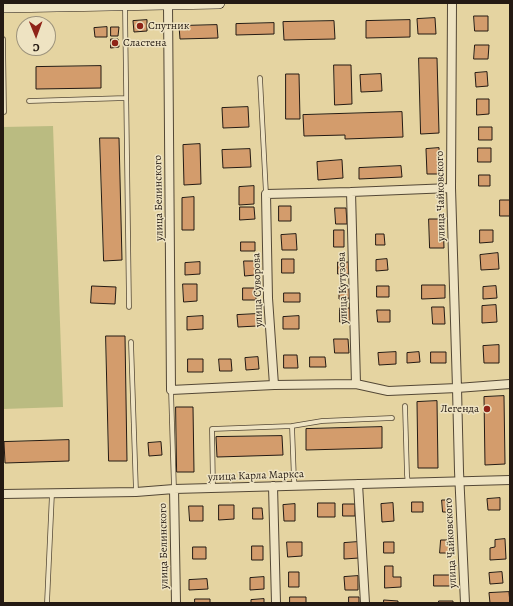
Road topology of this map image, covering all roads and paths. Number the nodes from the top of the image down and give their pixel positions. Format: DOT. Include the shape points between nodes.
graph roads {
  1 [pos="219,3"];
  2 [pos="452,3"];
  3 [pos="125,4"];
  4 [pos="142,4"];
  5 [pos="179,4"];
  6 [pos="168,5"];
  7 [pos="3,7"];
  8 [pos="3,39"];
  9 [pos="260,78"];
  10 [pos="126,98"];
  11 [pos="29,101"];
  12 [pos="3,112"];
  13 [pos="451,188"];
  14 [pos="351,192"];
  15 [pos="266,194"];
  16 [pos="129,307"];
  17 [pos="131,342"];
  18 [pos="356,384"];
  19 [pos="510,384"];
  20 [pos="274,385"];
  21 [pos="457,388"];
  22 [pos="171,390"];
  23 [pos="405,406"];
  24 [pos="392,418"];
  25 [pos="292,426"];
  26 [pos="510,480"];
  27 [pos="459,481"];
  28 [pos="408,483"];
  29 [pos="358,484"];
  30 [pos="273,486"];
  31 [pos="295,486"];
  32 [pos="213,488"];
  33 [pos="174,489"];
  34 [pos="52,492"];
  35 [pos="136,492"];
  36 [pos="3,494"];
  37 [pos="47,603"];
  38 [pos="176,603"];
  39 [pos="276,603"];
  40 [pos="365,603"];
  41 [pos="465,603"];
  1 -- 5 [label="main road"];
  2 -- 13 [label="street, улица Чайковского"];
  3 -- 4 [label="main road"];
  3 -- 7 [label="main road"];
  3 -- 10 [label="lane"];
  4 -- 6 [label="main road"];
  5 -- 6 [label="main road"];
  6 -- 22 [label="street, улица Белинского"];
  8 -- 12 [label="lane"];
  9 -- 15 [label="lane"];
  10 -- 11 [label="lane"];
  10 -- 16 [label="lane"];
  13 -- 14 [label="street"];
  13 -- 21 [label="street, улица Чайковского"];
  14 -- 15 [label="street"];
  14 -- 18 [label="street, улица Кутузова"];
  15 -- 20 [label="street, улица Суворова" via="268,298"];
  17 -- 35 [label="lane"];
  18 -- 20 [label="street"];
  18 -- 21 [label="street" via="388,391"];
  19 -- 21 [label="street"];
  20 -- 22 [label="street"];
  21 -- 27 [label="street, улица Чайковского"];
  22 -- 33 [label="lane"];
  23 -- 28 [label="lane"];
  24 -- 25 [label="lane" via="322,421"];
  25 -- 31 [label="lane"];
  25 -- 32 [label="lane" via="212,428"];
  26 -- 27 [label="street, улица Карла Маркса"];
  27 -- 28 [label="street, улица Карла Маркса"];
  27 -- 41 [label="street, улица Чайковского"];
  28 -- 29 [label="street, улица Карла Маркса"];
  29 -- 31 [label="street, улица Карла Маркса"];
  29 -- 40 [label="street"];
  30 -- 31 [label="street, улица Карла Маркса"];
  30 -- 32 [label="street, улица Карла Маркса"];
  30 -- 39 [label="street"];
  32 -- 33 [label="street, улица Карла Маркса"];
  33 -- 35 [label="street, улица Карла Маркса"];
  33 -- 38 [label="street, улица Белинского"];
  34 -- 35 [label="street, улица Карла Маркса"];
  34 -- 36 [label="street, улица Карла Маркса"];
  34 -- 37 [label="lane"];
}
